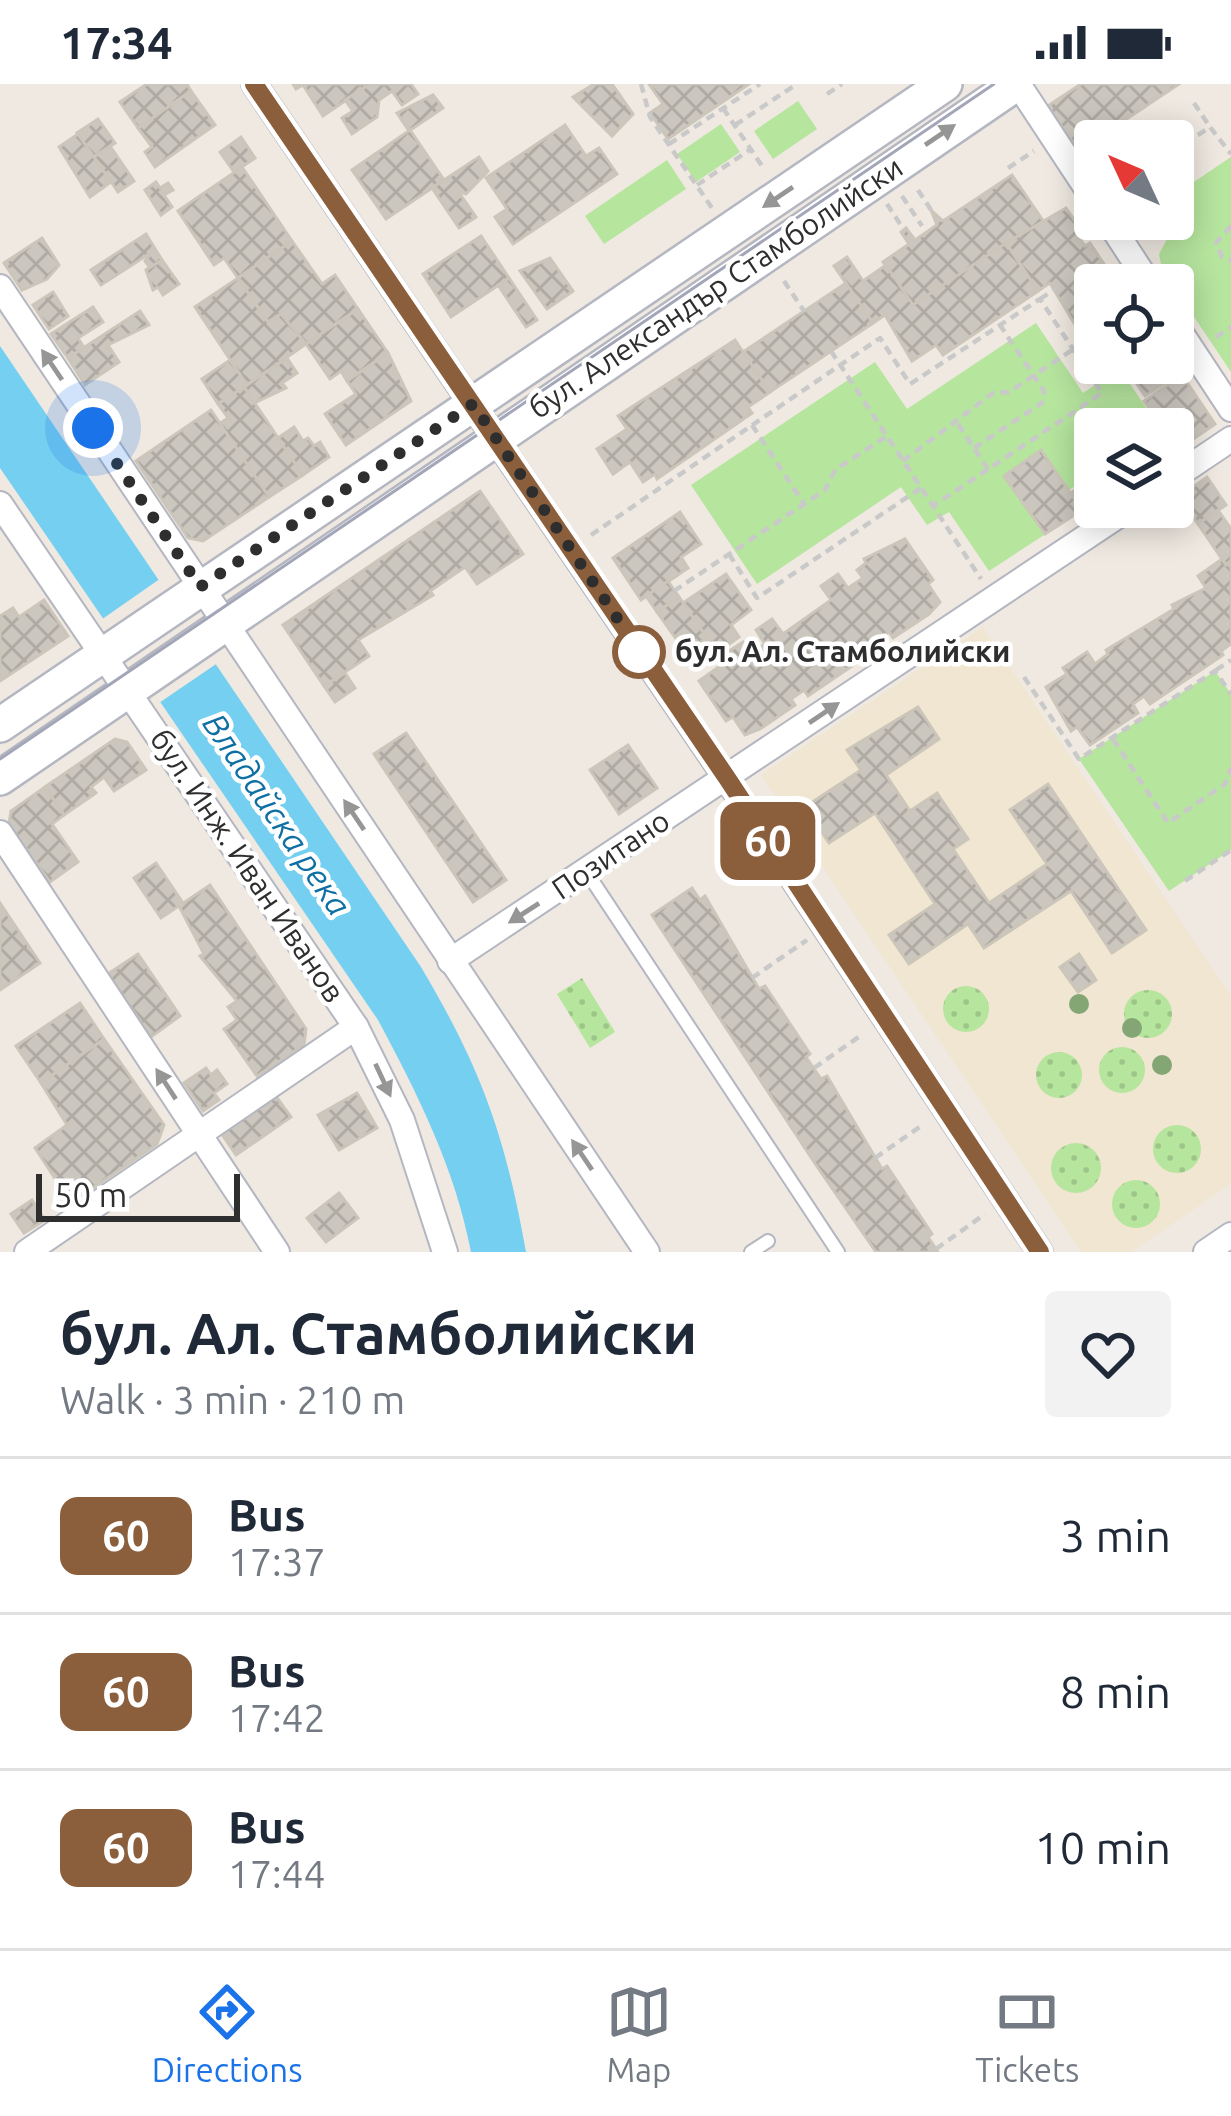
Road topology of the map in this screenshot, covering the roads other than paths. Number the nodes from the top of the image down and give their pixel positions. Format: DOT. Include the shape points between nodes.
graph roads {
  1 [pos="254,84"];
  2 [pos="945,84"];
  3 [pos="1017,84"];
  4 [pos="1074,170"];
  5 [pos="0,287"];
  6 [pos="1194,353"];
  7 [pos="473,404"];
  8 [pos="1231,409"];
  9 [pos="497,438"];
  10 [pos="1231,439"];
  11 [pos="1194,464"];
  12 [pos="0,504"];
  13 [pos="1099,528"];
  14 [pos="194,591"];
  15 [pos="219,627"];
  16 [pos="106,652"];
  17 [pos="131,688"];
  18 [pos="0,725"];
  19 [pos="0,778"];
  20 [pos="727,778"];
  21 [pos="0,833"];
  22 [pos="586,871"];
  23 [pos="450,961"];
  24 [pos="356,1027"];
  25 [pos="199,1135"];
  26 [pos="1231,1235"];
  27 [pos="768,1241"];
  28 [pos="27,1252"];
  29 [pos="277,1252"];
  30 [pos="446,1252"];
  31 [pos="647,1252"];
  32 [pos="751,1252"];
  33 [pos="838,1252"];
  34 [pos="1040,1252"];
  35 [pos="1206,1252"];
  1 -- 7 [label="street"];
  2 -- 7 [label="main road, бул. Александър Стамболийски, one-way"];
  3 -- 4 [label="street"];
  9 -- 3 [label="main road, бул. Александър Стамболийски, one-way"];
  14 -- 5 [label="street, one-way"];
  6 -- 8 [label="street"];
  7 -- 9 [label="street"];
  7 -- 14 [label="main road, бул. Александър Стамболийски"];
  9 -- 15 [label="main road, бул. Александър Стамболийски"];
  9 -- 20 [label="street"];
  10 -- 11 [label="street"];
  12 -- 16 [label="street, бул. Инж. Иван Иванов"];
  20 -- 13 [label="street, Позитано, one-way"];
  14 -- 15 [label="street"];
  14 -- 16 [label="main road, бул. Александър Стамболийски"];
  15 -- 17 [label="main road, бул. Александър Стамболийски"];
  23 -- 15 [label="street, one-way"];
  16 -- 17 [label="street, бул. Инж. Иван Иванов"];
  16 -- 18 [label="main road, бул. Александър Стамболийски"];
  17 -- 19 [label="main road, бул. Александър Стамболийски"];
  17 -- 24 [label="street, бул. Инж. Иван Иванов"];
  20 -- 22 [label="street, Позитано"];
  20 -- 34 [label="street"];
  25 -- 21 [label="street, one-way"];
  22 -- 23 [label="street, Позитано, one-way"];
  22 -- 33 [label="lane"];
  31 -- 23 [label="street, one-way"];
  24 -- 25 [label="street"];
  24 -- 30 [label="street, бул. Инж. Иван Иванов, one-way" via="402,1120"];
  25 -- 28 [label="street"];
  25 -- 29 [label="street"];
  26 -- 35 [label="street"];
  27 -- 32 [label="lane"];
}
